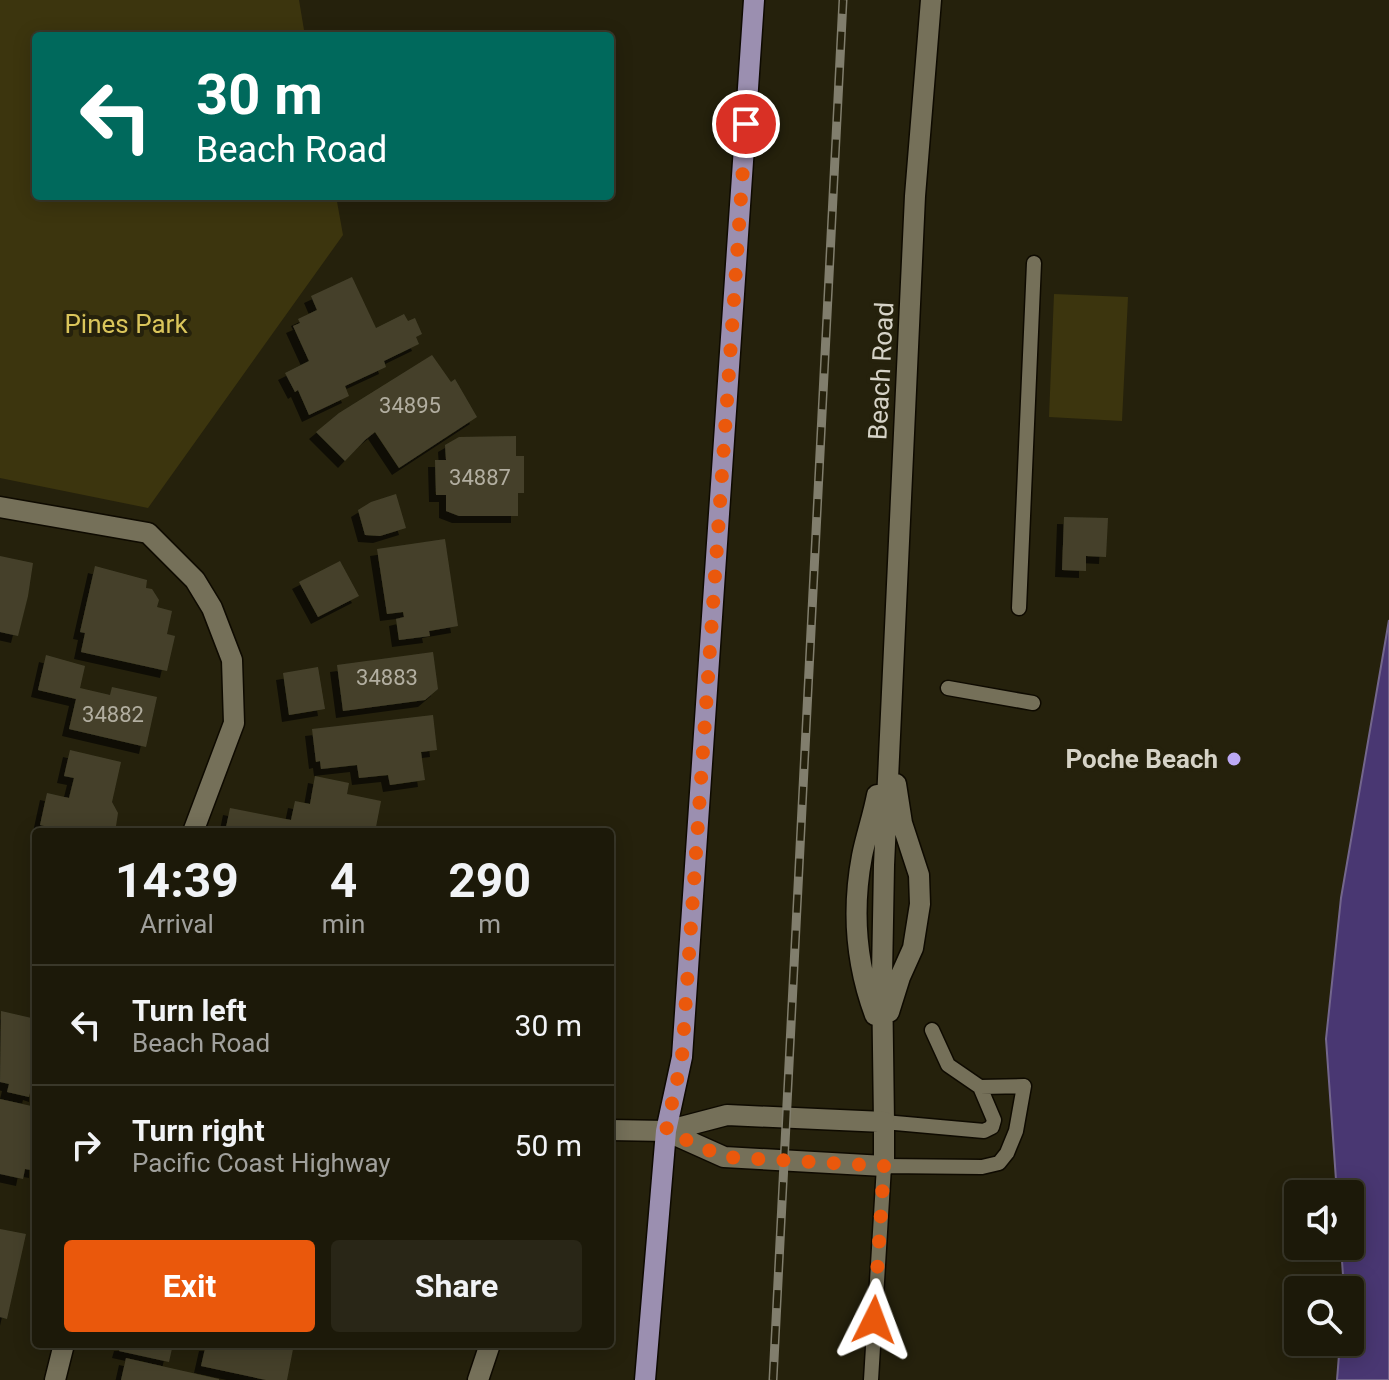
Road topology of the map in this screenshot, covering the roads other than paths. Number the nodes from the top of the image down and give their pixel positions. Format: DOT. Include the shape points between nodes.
graph roads {
  1 [pos="754,0"];
  2 [pos="931,0"];
  3 [pos="1034,263"];
  4 [pos="0,507"];
  5 [pos="1019,608"];
  6 [pos="948,688"];
  7 [pos="1033,703"];
  8 [pos="890,745"];
  9 [pos="195,828"];
  10 [pos="932,1030"];
  11 [pos="883,1036"];
  12 [pos="980,1087"];
  13 [pos="884,1122"];
  14 [pos="614,1130"];
  15 [pos="666,1131"];
  16 [pos="884,1166"];
  17 [pos="63,1348"];
  18 [pos="489,1348"];
  19 [pos="55,1380"];
  20 [pos="478,1380"];
  21 [pos="645,1380"];
  22 [pos="871,1380"];
  1 -- 15 [label="main road" via="682,1057"];
  2 -- 8 [label="street, Beach Road" via="915,196"];
  3 -- 5 [label="lane"];
  4 -- 9 [label="street" via="148,533 195,580 212,608 232,660 234,723"];
  6 -- 7 [label="lane"];
  8 -- 11 [label="street, Beach Road"];
  8 -- 11 [label="street, Beach Road" via="902,823 919,875 920,904 913,948"];
  10 -- 12 [label="lane" via="948,1065"];
  11 -- 13 [label="street, Beach Road"];
  12 -- 13 [label="lane" via="994,1120 984,1131"];
  12 -- 16 [label="lane" via="1024,1086 1016,1131 999,1163"];
  13 -- 15 [label="street" via="727,1115"];
  13 -- 16 [label="street, Beach Road"];
  14 -- 15 [label="street"];
  15 -- 16 [label="street" via="724,1157"];
  15 -- 21 [label="main road"];
  16 -- 22 [label="lane"];
  17 -- 19 [label="street"];
  18 -- 20 [label="street"];
}
